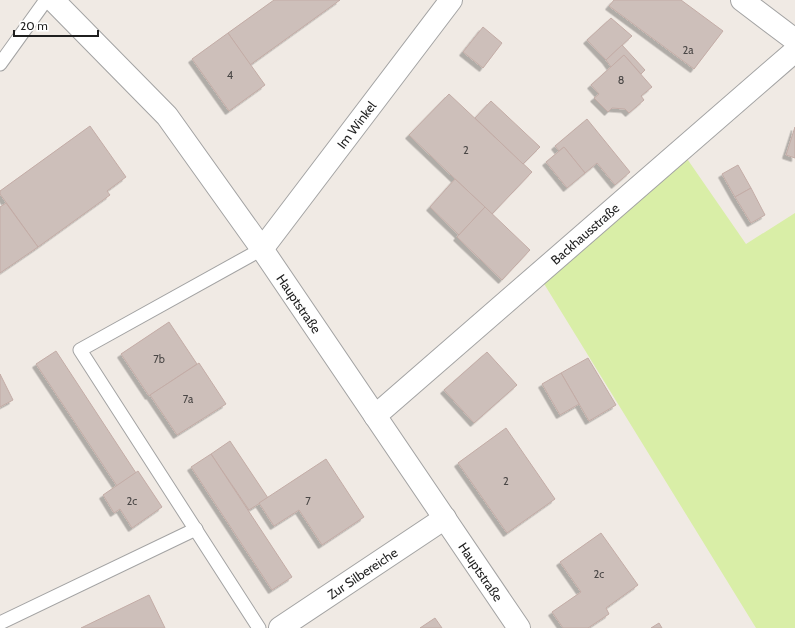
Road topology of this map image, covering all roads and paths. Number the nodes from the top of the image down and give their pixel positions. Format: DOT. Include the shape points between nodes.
graph roads {
  1 [pos="46,0"];
  2 [pos="53,0"];
  3 [pos="451,0"];
  4 [pos="742,0"];
  5 [pos="795,40"];
  6 [pos="795,51"];
  7 [pos="0,64"];
  8 [pos="262,249"];
  9 [pos="375,416"];
  10 [pos="445,518"];
  11 [pos="196,529"];
  12 [pos="0,623"];
  13 [pos="259,628"];
  14 [pos="280,628"];
  15 [pos="519,628"];
  1 -- 7 [label="lane"];
  2 -- 8 [label="street, Hauptstraße" via="167,116"];
  3 -- 8 [label="street, Im Winkel"];
  4 -- 5 [label="street"];
  6 -- 9 [label="street, Backhausstraße"];
  8 -- 9 [label="street, Hauptstraße"];
  8 -- 11 [label="lane" via="80,350"];
  9 -- 10 [label="street, Hauptstraße"];
  10 -- 14 [label="street, Zur Silbereiche"];
  10 -- 15 [label="street, Hauptstraße"];
  11 -- 12 [label="lane"];
  11 -- 13 [label="lane"];
}
